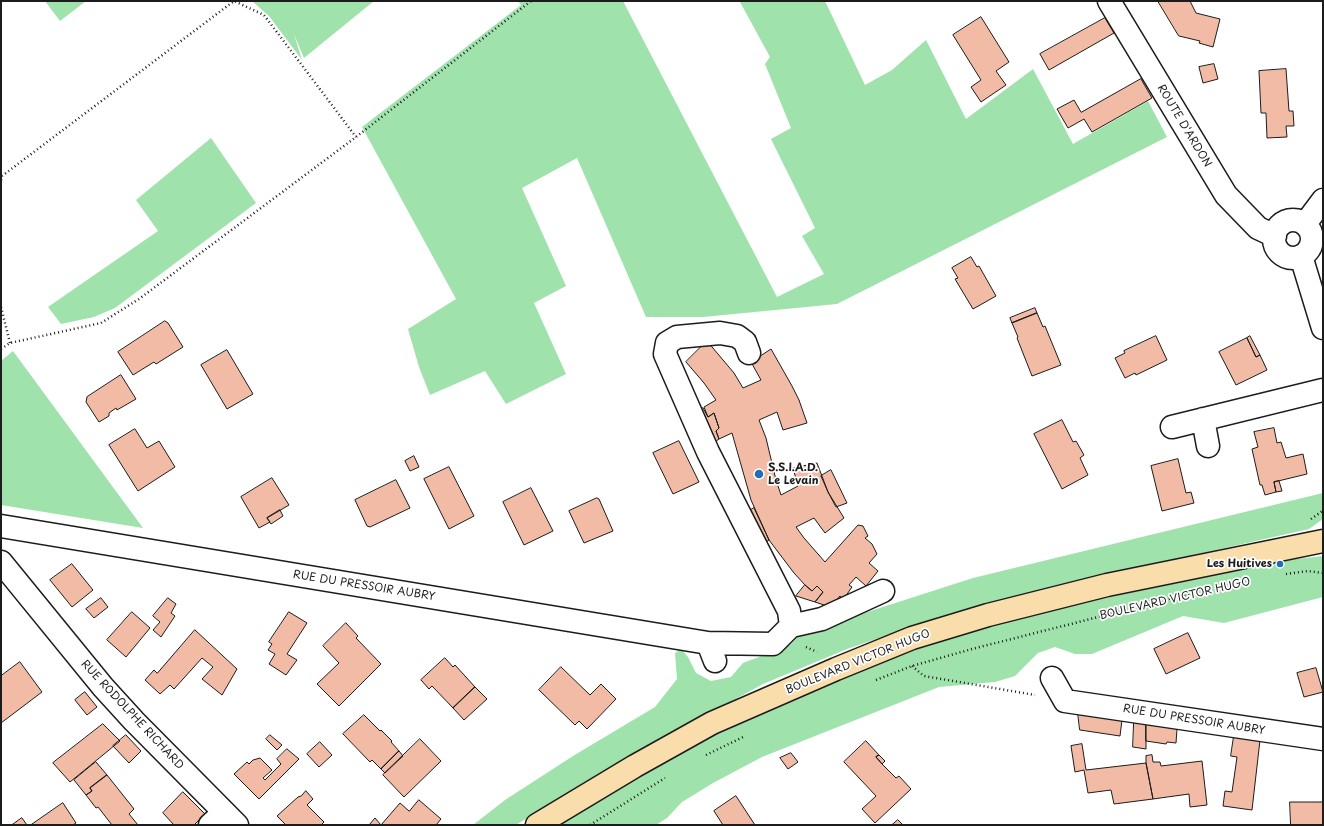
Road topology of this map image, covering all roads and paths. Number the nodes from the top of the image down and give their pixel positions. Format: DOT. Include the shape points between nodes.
graph roads {
  1 [pos="530,1"];
  2 [pos="1109,1"];
  3 [pos="356,137"];
  4 [pos="1,180"];
  5 [pos="1323,200"];
  6 [pos="1305,224"];
  7 [pos="1275,236"];
  8 [pos="1301,256"];
  9 [pos="1,307"];
  10 [pos="1323,328"];
  11 [pos="10,343"];
  12 [pos="1,349"];
  13 [pos="749,353"];
  14 [pos="1323,390"];
  15 [pos="1203,419"];
  16 [pos="1172,427"];
  17 [pos="1208,446"];
  18 [pos="1,526"];
  19 [pos="1323,541"];
  20 [pos="1,562"];
  21 [pos="1323,573"];
  22 [pos="1279,575"];
  23 [pos="1205,590"];
  24 [pos="883,591"];
  25 [pos="791,626"];
  26 [pos="912,666"];
  27 [pos="1052,678"];
  28 [pos="871,682"];
  29 [pos="1065,701"];
  30 [pos="749,734"];
  31 [pos="1323,740"];
  32 [pos="700,758"];
  33 [pos="666,777"];
  34 [pos="224,821"];
  35 [pos="537,825"];
  36 [pos="590,825"];
  1 -- 3 [label="path"];
  2 -- 7 [label="street, ROUTE D'ARDON" via="1226,195 1258,228"];
  3 -- 4 [label="path" via="264,15 234,1 8,171"];
  3 -- 11 [label="path" via="139,299 101,323"];
  5 -- 6 [label="street"];
  6 -- 7 [label="street" via="1294,220 1284,222"];
  6 -- 8 [label="street" via="1311,233 1311,244"];
  7 -- 8 [label="street" via="1277,248 1284,255"];
  8 -- 10 [label="street"];
  9 -- 11 [label="path"];
  11 -- 12 [label="path"];
  13 -- 25 [label="street" via="745,342 737,336 720,333 677,337 667,343 665,354 708,452 789,611"];
  14 -- 15 [label="street"];
  15 -- 16 [label="street"];
  15 -- 17 [label="street"];
  18 -- 25 [label="street, RUE DU PRESSOIR AUBRY" via="712,652 773,644"];
  19 -- 35 [label="main road, BOULEVARD VICTOR HUGO" via="1106,585 988,615 912,638 712,723"];
  20 -- 34 [label="street, RUE RODOLPHE RICHARD" via="103,687"];
  21 -- 22 [label="path" via="1308,571"];
  23 -- 26 [label="path, BOULEVARD VICTOR HUGO"];
  24 -- 25 [label="street" via="822,619"];
  26 -- 28 [label="path, BOULEVARD VICTOR HUGO"];
  26 -- 29 [label="path" via="924,676"];
  27 -- 29 [label="street"];
  29 -- 31 [label="street, RUE DU PRESSOIR AUBRY"];
  30 -- 32 [label="path"];
  33 -- 36 [label="path"];
}
